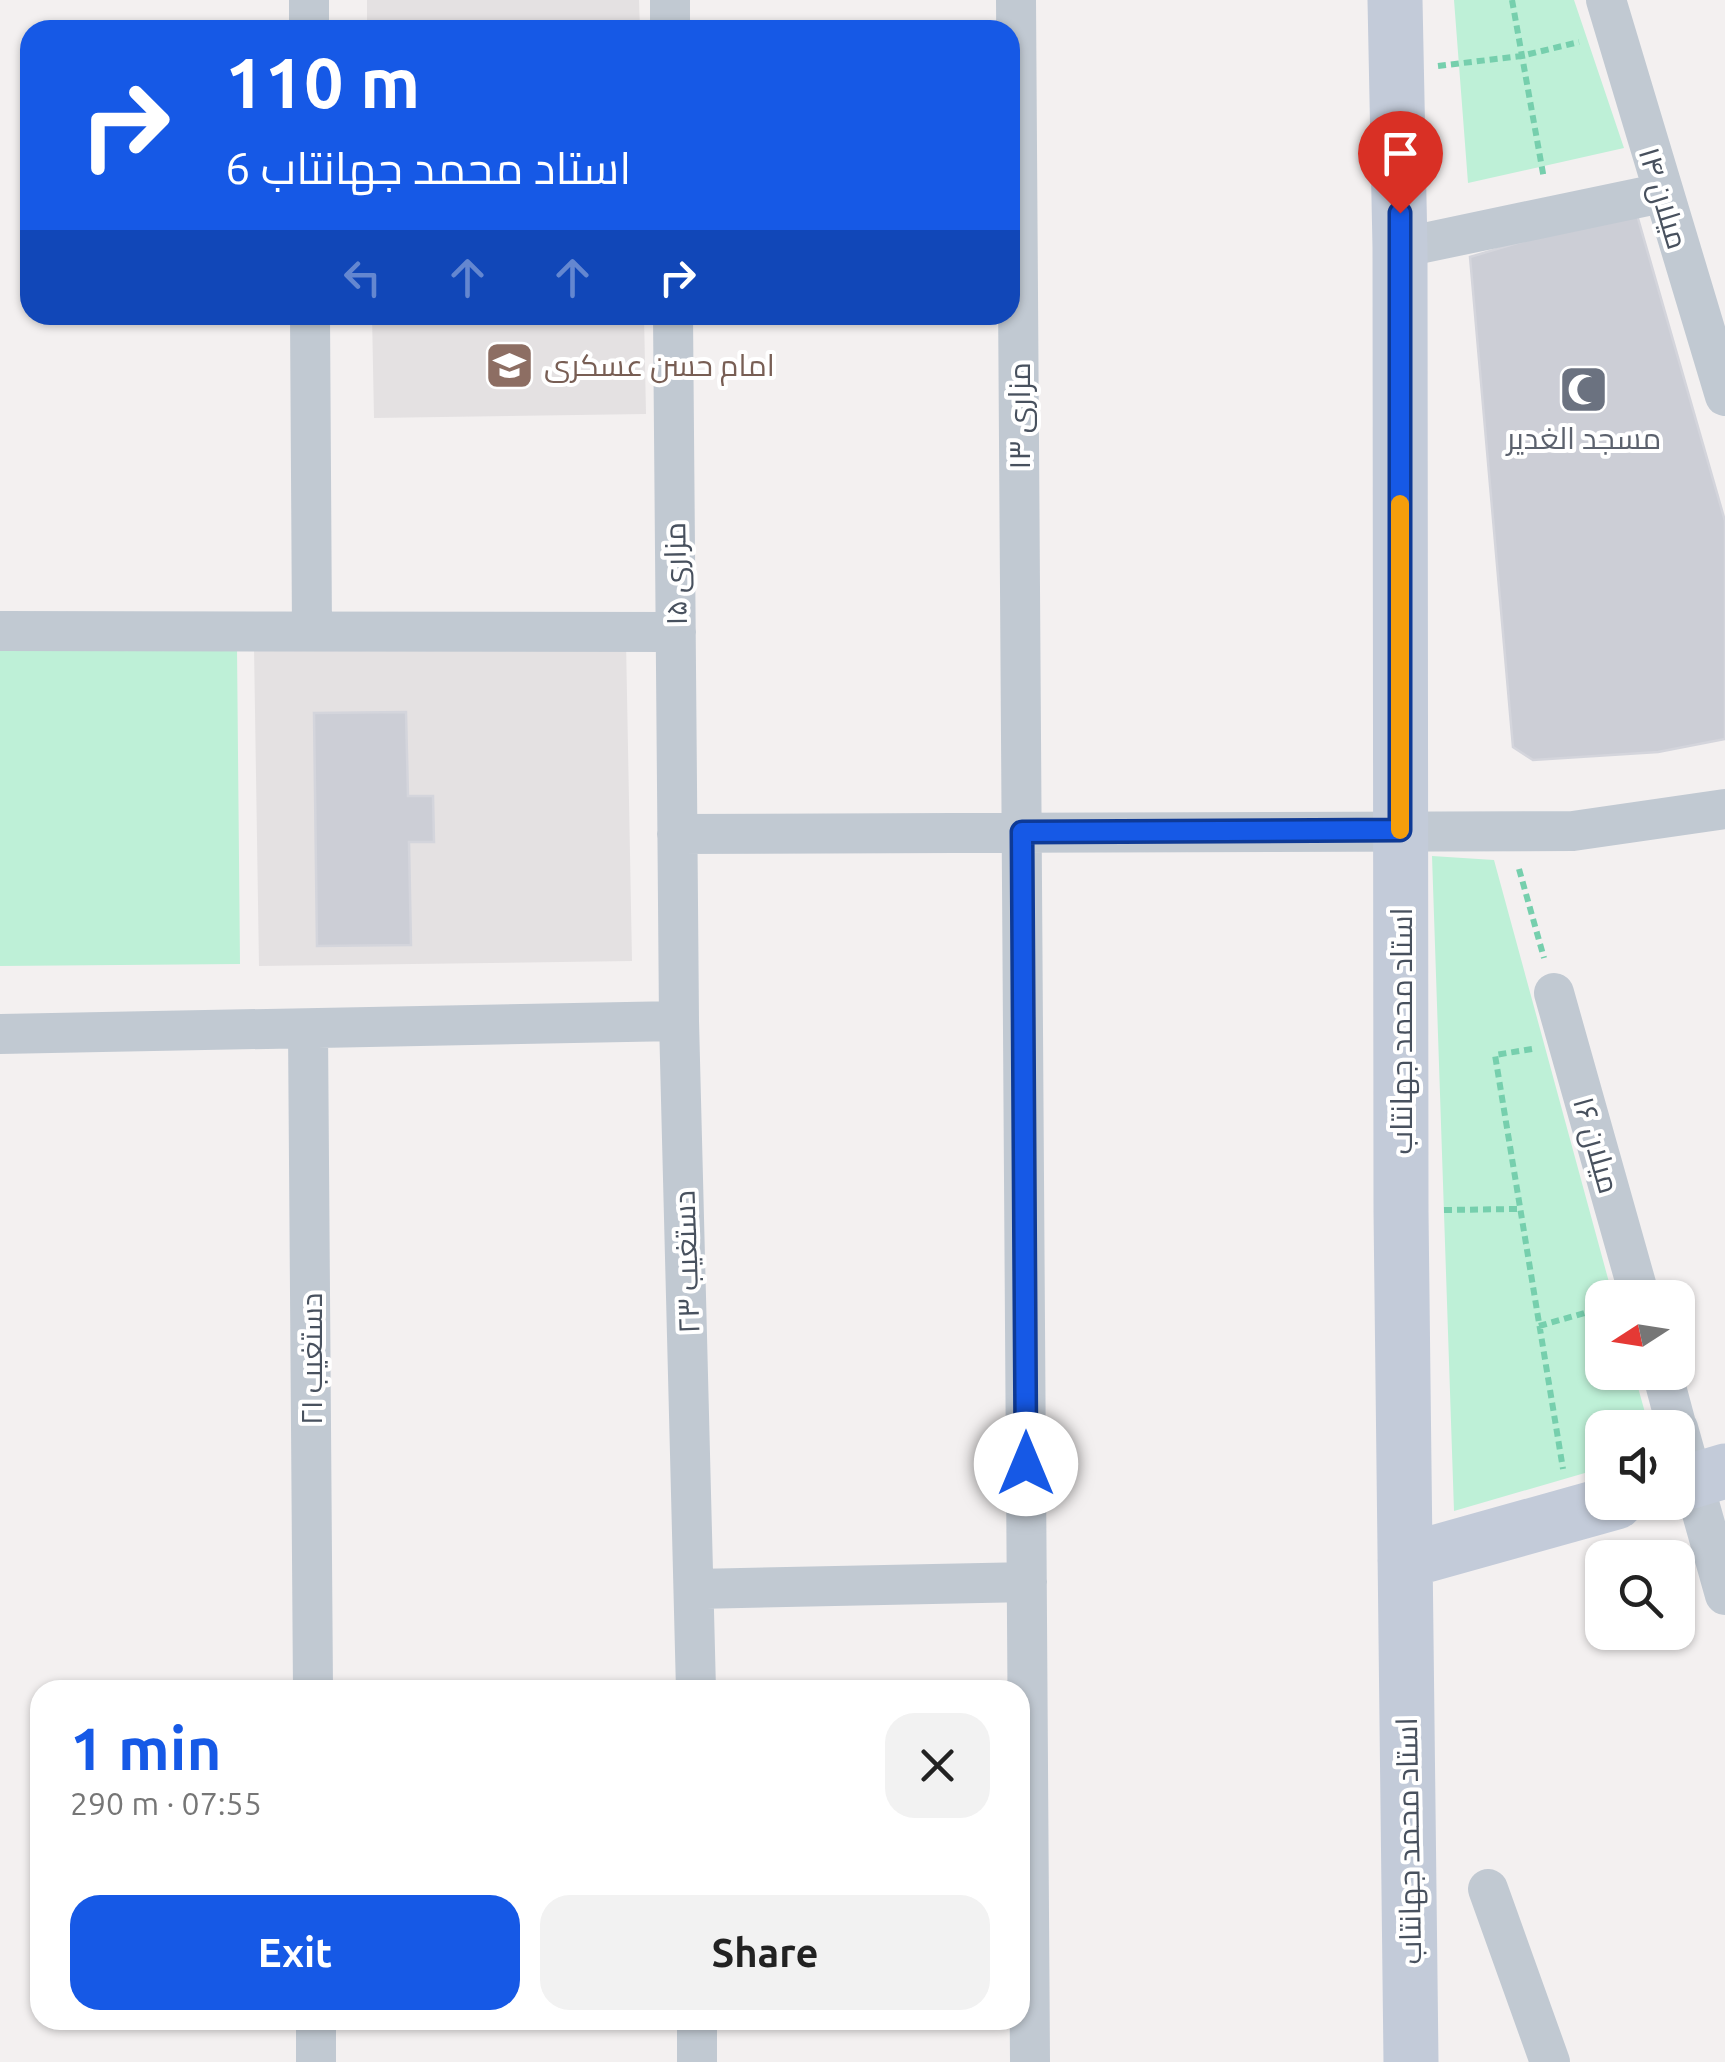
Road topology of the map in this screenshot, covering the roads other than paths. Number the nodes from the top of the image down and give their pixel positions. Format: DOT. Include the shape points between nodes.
graph roads {
  1 [pos="1395,0"];
  2 [pos="1610,17"];
  3 [pos="1662,193"];
  4 [pos="1400,248"];
  5 [pos="310,325"];
  6 [pos="673,325"];
  7 [pos="1018,325"];
  8 [pos="1725,396"];
  9 [pos="0,631"];
  10 [pos="312,631"];
  11 [pos="676,632"];
  12 [pos="1725,809"];
  13 [pos="1400,830"];
  14 [pos="1022,832"];
  15 [pos="678,834"];
  16 [pos="1554,993"];
  17 [pos="679,1022"];
  18 [pos="308,1028"];
  19 [pos="0,1034"];
  20 [pos="1635,1280"];
  21 [pos="1698,1479"];
  22 [pos="1585,1511"];
  23 [pos="1405,1561"];
  24 [pos="1027,1582"];
  25 [pos="695,1588"];
  26 [pos="1725,1595"];
  27 [pos="313,1680"];
  28 [pos="696,1680"];
  29 [pos="1028,1680"];
  30 [pos="1488,1889"];
  31 [pos="316,2030"];
  32 [pos="697,2030"];
  33 [pos="1030,2030"];
  34 [pos="316,2062"];
  35 [pos="697,2062"];
  36 [pos="1030,2062"];
  37 [pos="1411,2062"];
  38 [pos="1550,2062"];
  1 -- 4 [label="street, استاد محمد جهانتاب"];
  2 -- 3 [label="street, میلان ۱۴"];
  3 -- 4 [label="street"];
  3 -- 8 [label="street, میلان ۱۴"];
  4 -- 13 [label="street, استاد محمد جهانتاب"];
  5 -- 10 [label="street"];
  6 -- 11 [label="street, مزاری ۱۵"];
  7 -- 14 [label="street, مزاری ۱۳"];
  9 -- 10 [label="street"];
  10 -- 11 [label="street"];
  11 -- 15 [label="street, مزاری ۱۵"];
  12 -- 13 [label="street" via="1573,831"];
  13 -- 14 [label="street"];
  13 -- 23 [label="street, استاد محمد جهانتاب"];
  14 -- 15 [label="street"];
  14 -- 24 [label="street, مزاری ۱۳"];
  15 -- 17 [label="street, دستغیب ۲۳"];
  16 -- 20 [label="street, میلان ۱۶"];
  17 -- 18 [label="street"];
  17 -- 25 [label="street, دستغیب ۲۳"];
  18 -- 19 [label="street"];
  18 -- 27 [label="street, دستغیب ۲۱"];
  21 -- 26 [label="street"];
  22 -- 23 [label="street"];
  23 -- 37 [label="street, استاد محمد جهانتاب"];
  24 -- 25 [label="street"];
  24 -- 29 [label="street, مزاری ۱۳"];
  25 -- 28 [label="street, دستغیب ۲۳"];
  30 -- 38 [label="street"];
  31 -- 34 [label="street"];
  32 -- 35 [label="street"];
  33 -- 36 [label="street, مزاری ۱۳"];
}
